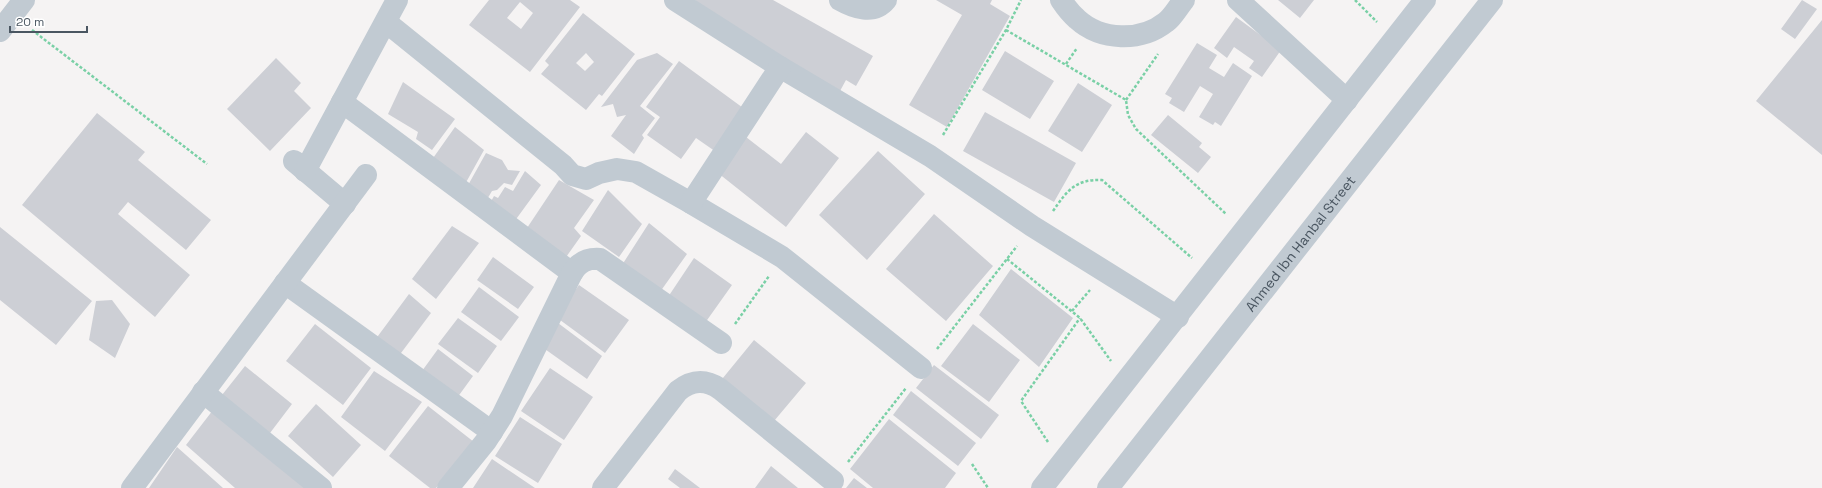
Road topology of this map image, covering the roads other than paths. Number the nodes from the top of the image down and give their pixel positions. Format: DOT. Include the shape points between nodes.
graph roads {
  1 [pos="397,0"];
  2 [pos="675,0"];
  3 [pos="840,0"];
  4 [pos="886,0"];
  5 [pos="1061,0"];
  6 [pos="1184,0"];
  7 [pos="1238,0"];
  8 [pos="1424,0"];
  9 [pos="1492,0"];
  10 [pos="386,22"];
  11 [pos="780,68"];
  12 [pos="1347,100"];
  13 [pos="342,102"];
  14 [pos="366,175"];
  15 [pos="691,203"];
  16 [pos="345,204"];
  17 [pos="572,273"];
  18 [pos="286,283"];
  19 [pos="1178,317"];
  20 [pos="721,343"];
  21 [pos="921,368"];
  22 [pos="203,392"];
  23 [pos="492,432"];
  24 [pos="833,481"];
  25 [pos="132,488"];
  26 [pos="322,488"];
  27 [pos="448,488"];
  28 [pos="603,488"];
  29 [pos="1042,488"];
  30 [pos="1108,488"];
  1 -- 10 [label="street"];
  2 -- 11 [label="street"];
  3 -- 4 [label="street" via="852,7 863,9 875,7"];
  5 -- 6 [label="street" via="1077,19 1091,29 1121,37 1145,33 1167,22"];
  7 -- 12 [label="street"];
  8 -- 12 [label="street"];
  9 -- 30 [label="street, Ahmed Ibn Hanbal Street"];
  10 -- 13 [label="street"];
  10 -- 15 [label="street" via="563,165 572,175 586,179 617,169 636,172"];
  11 -- 15 [label="street"];
  11 -- 19 [label="street" via="930,156 1040,231"];
  12 -- 19 [label="street"];
  13 -- 16 [label="street" via="299,166"];
  13 -- 17 [label="street"];
  14 -- 16 [label="street"];
  15 -- 21 [label="street" via="782,257"];
  16 -- 18 [label="street"];
  17 -- 20 [label="street" via="583,261 600,259"];
  17 -- 23 [label="street"];
  18 -- 22 [label="street"];
  18 -- 23 [label="street"];
  19 -- 29 [label="street"];
  22 -- 25 [label="street"];
  22 -- 26 [label="street"];
  23 -- 27 [label="street"];
  24 -- 28 [label="street" via="720,389 703,382 694,382 678,391"];
}
